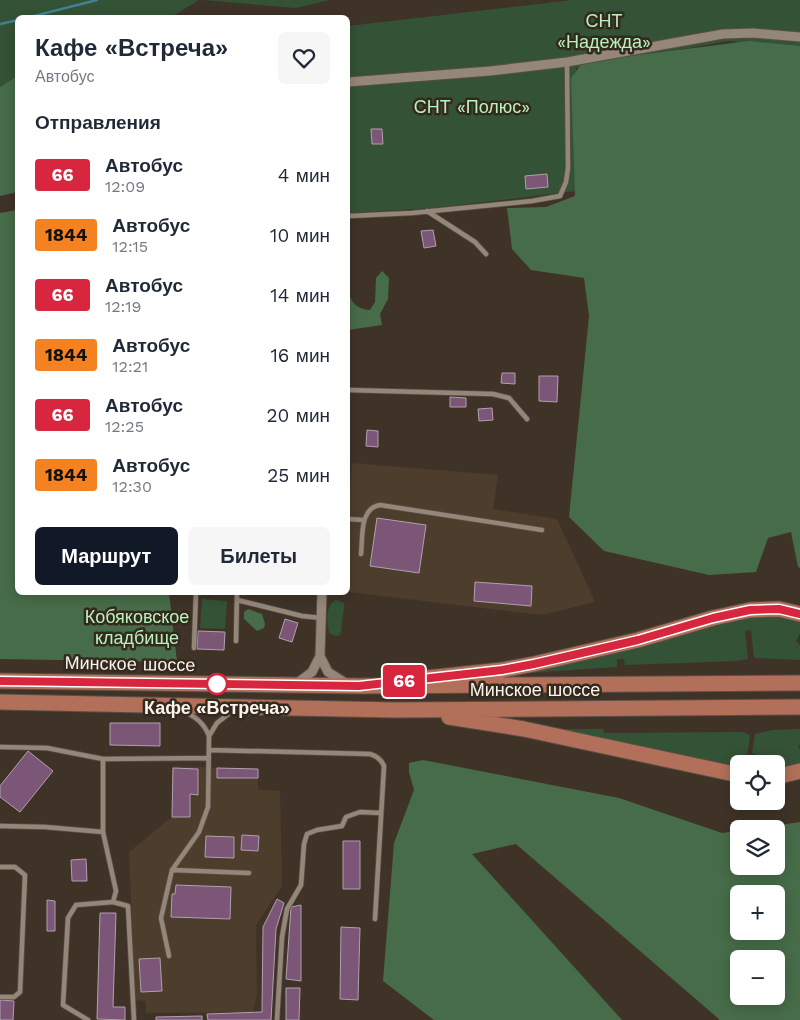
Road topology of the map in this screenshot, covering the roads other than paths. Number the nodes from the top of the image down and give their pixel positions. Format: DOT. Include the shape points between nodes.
graph roads {
  1 [pos="800,37"];
  2 [pos="567,62"];
  3 [pos="350,82"];
  4 [pos="428,211"];
  5 [pos="350,216"];
  6 [pos="486,254"];
  7 [pos="350,390"];
  8 [pos="527,419"];
  9 [pos="350,519"];
  10 [pos="364,520"];
  11 [pos="542,530"];
  12 [pos="361,554"];
  13 [pos="196,595"];
  14 [pos="237,595"];
  15 [pos="322,595"];
  16 [pos="237,600"];
  17 [pos="800,614"];
  18 [pos="321,618"];
  19 [pos="236,641"];
  20 [pos="194,648"];
  21 [pos="320,656"];
  22 [pos="0,681"];
  23 [pos="800,683"];
  24 [pos="294,685"];
  25 [pos="355,686"];
  26 [pos="0,702"];
  27 [pos="155,706"];
  28 [pos="240,707"];
  29 [pos="773,707"];
  30 [pos="800,707"];
  31 [pos="395,710"];
  32 [pos="800,712"];
  33 [pos="209,736"];
  34 [pos="0,747"];
  35 [pos="209,750"];
  36 [pos="209,758"];
  37 [pos="103,759"];
  38 [pos="800,771"];
  39 [pos="730,773"];
  40 [pos="785,775"];
  41 [pos="381,813"];
  42 [pos="0,826"];
  43 [pos="103,832"];
  44 [pos="0,867"];
  45 [pos="172,870"];
  46 [pos="249,872"];
  47 [pos="113,902"];
  48 [pos="375,919"];
  49 [pos="169,956"];
  50 [pos="0,997"];
  51 [pos="88,1020"];
  52 [pos="134,1020"];
  53 [pos="278,1020"];
  1 -- 2 [label="street" via="723,34"];
  2 -- 3 [label="street"];
  2 -- 4 [label="lane" via="568,168 560,196"];
  4 -- 5 [label="lane"];
  4 -- 6 [label="lane" via="475,242"];
  7 -- 8 [label="lane" via="493,394 509,398"];
  9 -- 10 [label="lane"];
  10 -- 11 [label="lane" via="373,506 380,506"];
  10 -- 12 [label="lane"];
  13 -- 20 [label="lane"];
  14 -- 16 [label="lane"];
  15 -- 18 [label="street"];
  16 -- 18 [label="lane"];
  16 -- 19 [label="lane"];
  17 -- 25 [label="highway" via="779,609 750,610 534,664"];
  18 -- 21 [label="street"];
  21 -- 24 [label="street" via="312,672"];
  21 -- 25 [label="street" via="330,674"];
  22 -- 24 [label="highway, Минское шоссе"];
  23 -- 25 [label="highway, Минское шоссе"];
  24 -- 25 [label="highway, Минское шоссе"];
  26 -- 27 [label="highway, Минское шоссе"];
  27 -- 28 [label="highway, Минское шоссе"];
  27 -- 33 [label="lane" via="193,716"];
  28 -- 31 [label="highway, Минское шоссе"];
  28 -- 33 [label="lane" via="220,720"];
  29 -- 30 [label="highway, Минское шоссе"];
  29 -- 31 [label="highway, Минское шоссе"];
  29 -- 32 [label="lane"];
  31 -- 39 [label="highway" via="524,729"];
  33 -- 35 [label="lane"];
  34 -- 37 [label="lane" via="47,748"];
  35 -- 36 [label="lane"];
  35 -- 41 [label="lane" via="376,756 384,766"];
  36 -- 37 [label="lane"];
  36 -- 45 [label="lane" via="208,807 198,832"];
  37 -- 43 [label="lane"];
  38 -- 40 [label="highway"];
  41 -- 48 [label="lane"];
  41 -- 53 [label="lane" via="360,812 346,817 342,826 307,834 301,885 287,909 282,937"];
  42 -- 43 [label="lane"];
  43 -- 47 [label="lane" via="116,891"];
  44 -- 50 [label="lane" via="15,867 26,874 20,992 14,997"];
  45 -- 46 [label="lane"];
  45 -- 49 [label="lane" via="161,918"];
  47 -- 51 [label="lane" via="76,905 68,918 63,1005"];
  47 -- 52 [label="lane" via="128,906"];
}
